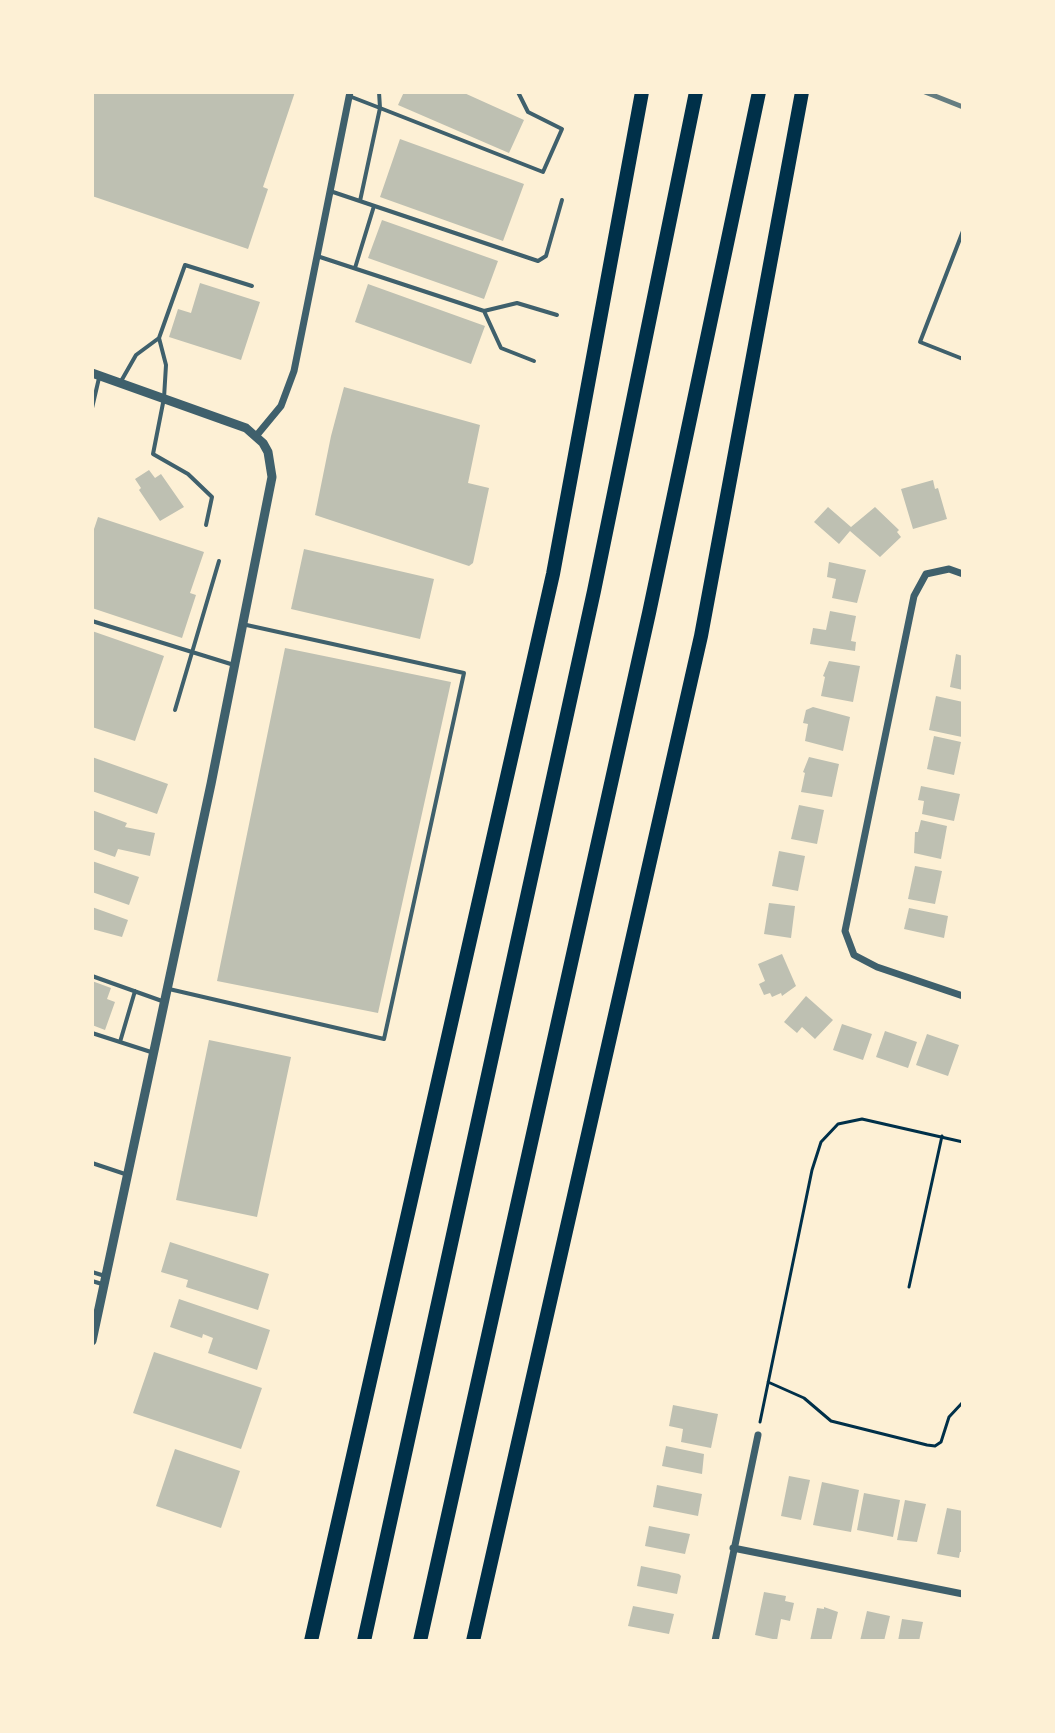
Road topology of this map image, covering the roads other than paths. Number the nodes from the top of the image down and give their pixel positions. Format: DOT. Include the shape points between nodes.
graph roads {
  1 [pos="379,92"];
  2 [pos="518,92"];
  3 [pos="542,92"];
  4 [pos="586,92"];
  5 [pos="642,92"];
  6 [pos="696,92"];
  7 [pos="759,92"];
  8 [pos="802,92"];
  9 [pos="349,94"];
  10 [pos="380,108"];
  11 [pos="330,191"];
  12 [pos="562,200"];
  13 [pos="360,201"];
  14 [pos="374,206"];
  15 [pos="963,231"];
  16 [pos="317,256"];
  17 [pos="355,268"];
  18 [pos="252,286"];
  19 [pos="484,311"];
  20 [pos="557,315"];
  21 [pos="159,338"];
  22 [pos="963,359"];
  23 [pos="534,361"];
  24 [pos="96,374"];
  25 [pos="120,383"];
  26 [pos="164,398"];
  27 [pos="92,408"];
  28 [pos="257,435"];
  29 [pos="206,525"];
  30 [pos="219,561"];
  31 [pos="963,574"];
  32 [pos="92,621"];
  33 [pos="242,624"];
  34 [pos="192,652"];
  35 [pos="234,665"];
  36 [pos="175,710"];
  37 [pos="92,976"];
  38 [pos="167,989"];
  39 [pos="135,991"];
  40 [pos="963,996"];
  41 [pos="164,1001"];
  42 [pos="92,1033"];
  43 [pos="120,1042"];
  44 [pos="153,1053"];
  45 [pos="92,1163"];
  46 [pos="127,1175"];
  47 [pos="92,1272"];
  48 [pos="105,1280"];
  49 [pos="92,1281"];
  50 [pos="92,1341"];
  51 [pos="758,1435"];
  52 [pos="733,1548"];
  53 [pos="963,1594"];
  54 [pos="311,1641"];
  55 [pos="364,1641"];
  56 [pos="420,1641"];
  57 [pos="473,1641"];
  58 [pos="715,1641"];
  1 -- 10 [label="lane"];
  2 -- 10 [label="lane" via="528,112 562,129 543,172"];
  3 -- 4 [label="lane"];
  5 -- 54 [label="highway" via="553,574"];
  6 -- 55 [label="highway" via="594,591"];
  7 -- 56 [label="highway" via="646,629"];
  8 -- 57 [label="highway" via="701,636"];
  9 -- 10 [label="lane"];
  9 -- 11 [label="street"];
  10 -- 13 [label="lane"];
  11 -- 13 [label="lane"];
  11 -- 16 [label="street"];
  12 -- 14 [label="lane" via="546,256 538,261"];
  13 -- 14 [label="lane"];
  14 -- 17 [label="lane"];
  15 -- 22 [label="lane" via="920,342"];
  16 -- 17 [label="lane"];
  16 -- 28 [label="street" via="288,393"];
  17 -- 19 [label="lane"];
  18 -- 21 [label="lane" via="185,265"];
  19 -- 20 [label="lane" via="517,303"];
  19 -- 23 [label="lane" via="501,348"];
  21 -- 25 [label="lane" via="136,355"];
  21 -- 26 [label="lane" via="166,365"];
  24 -- 25 [label="street"];
  24 -- 27 [label="lane"];
  25 -- 26 [label="street"];
  26 -- 28 [label="street"];
  26 -- 29 [label="lane" via="153,454 188,474 212,497"];
  28 -- 33 [label="street" via="268,452 271,487"];
  30 -- 34 [label="lane"];
  31 -- 40 [label="street" via="949,569 926,574 914,596 845,931 854,955"];
  32 -- 34 [label="lane"];
  33 -- 35 [label="street"];
  33 -- 38 [label="lane" via="464,673 384,1039"];
  34 -- 35 [label="lane"];
  34 -- 36 [label="lane"];
  35 -- 38 [label="street"];
  37 -- 39 [label="lane"];
  38 -- 41 [label="street"];
  39 -- 41 [label="lane"];
  39 -- 43 [label="lane"];
  41 -- 44 [label="street"];
  42 -- 43 [label="lane"];
  43 -- 44 [label="lane"];
  44 -- 46 [label="street"];
  45 -- 46 [label="lane"];
  46 -- 48 [label="street"];
  47 -- 48 [label="lane"];
  48 -- 49 [label="lane"];
  48 -- 50 [label="street"];
  51 -- 52 [label="street"];
  52 -- 53 [label="street"];
  52 -- 58 [label="street"];
}
